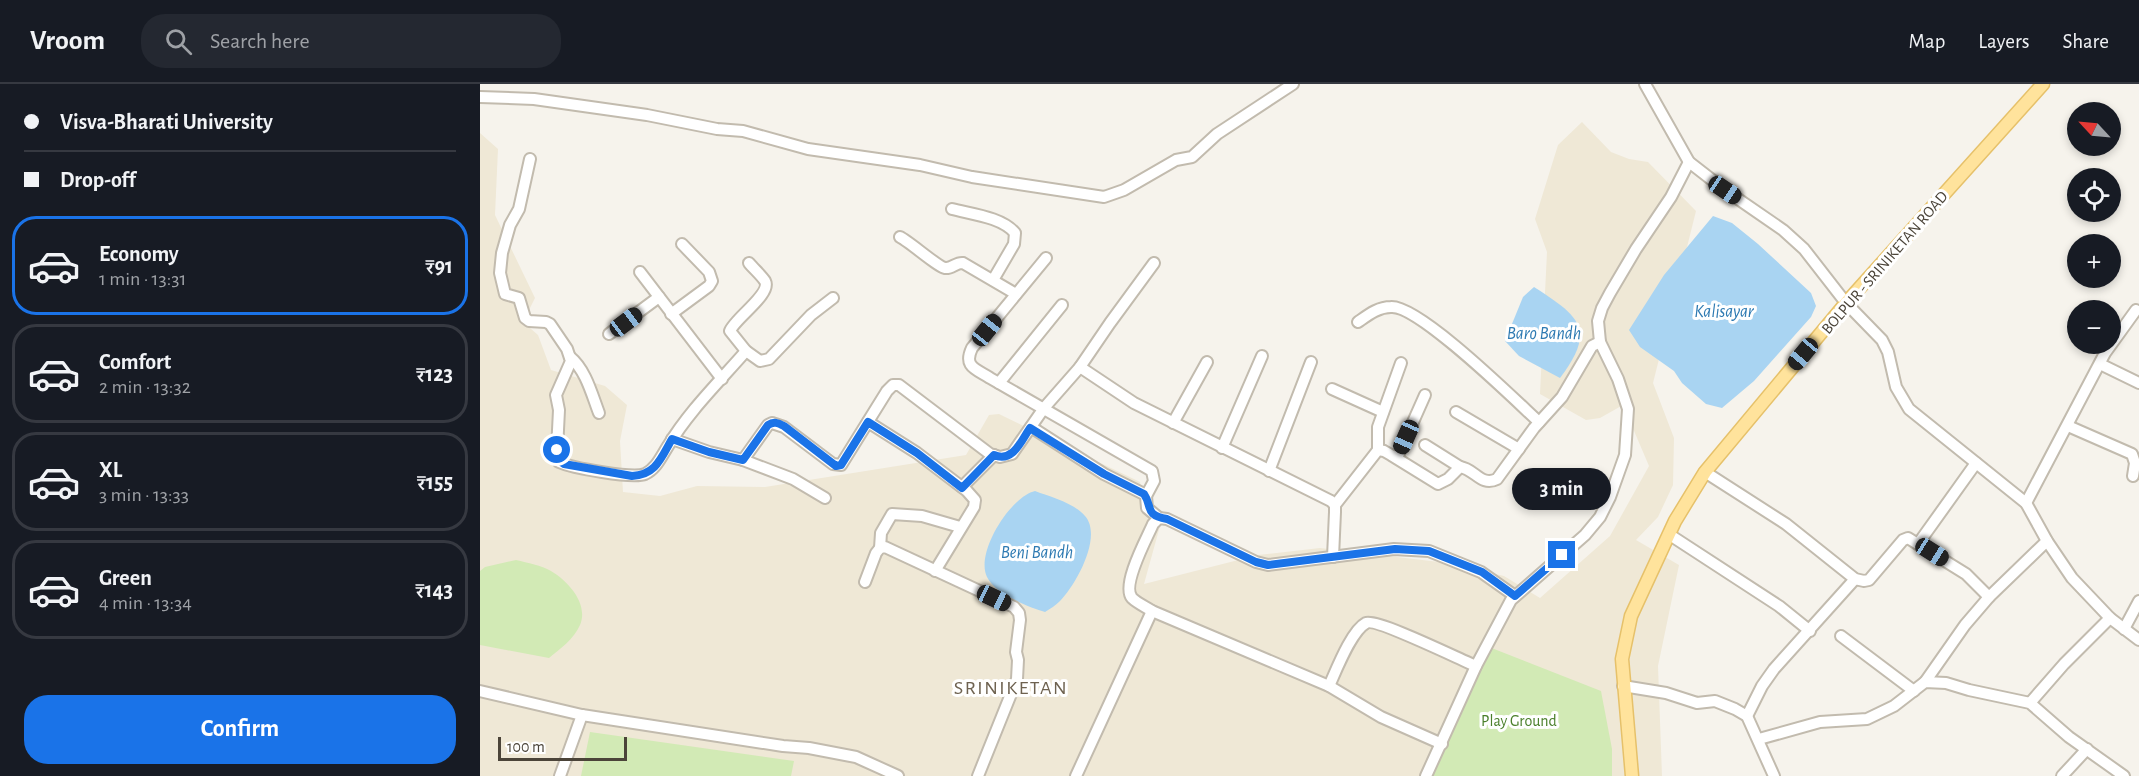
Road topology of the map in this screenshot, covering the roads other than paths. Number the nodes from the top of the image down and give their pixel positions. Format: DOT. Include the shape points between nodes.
graph roads {
  1 [pos="1293,84"];
  2 [pos="1645,84"];
  3 [pos="2043,84"];
  4 [pos="480,97"];
  5 [pos="530,159"];
  6 [pos="1689,162"];
  7 [pos="952,208"];
  8 [pos="900,237"];
  9 [pos="682,244"];
  10 [pos="1046,258"];
  11 [pos="749,263"];
  12 [pos="1154,263"];
  13 [pos="640,272"];
  14 [pos="993,280"];
  15 [pos="1016,294"];
  16 [pos="659,297"];
  17 [pos="833,298"];
  18 [pos="1846,303"];
  19 [pos="1062,305"];
  20 [pos="2136,310"];
  21 [pos="671,314"];
  22 [pos="1358,322"];
  23 [pos="609,334"];
  24 [pos="1600,342"];
  25 [pos="746,351"];
  26 [pos="1262,356"];
  27 [pos="570,357"];
  28 [pos="1207,362"];
  29 [pos="1311,362"];
  30 [pos="1401,363"];
  31 [pos="2100,364"];
  32 [pos="1080,368"];
  33 [pos="722,379"];
  34 [pos="999,383"];
  35 [pos="2139,383"];
  36 [pos="1332,389"];
  37 [pos="1425,395"];
  38 [pos="1044,408"];
  39 [pos="1383,412"];
  40 [pos="1456,412"];
  41 [pos="599,413"];
  42 [pos="868,422"];
  43 [pos="1539,422"];
  44 [pos="1173,423"];
  45 [pos="2068,426"];
  46 [pos="1030,428"];
  47 [pos="672,439"];
  48 [pos="1425,445"];
  49 [pos="1222,448"];
  50 [pos="1519,449"];
  51 [pos="1378,450"];
  52 [pos="994,455"];
  53 [pos="1397,458"];
  54 [pos="743,460"];
  55 [pos="1976,463"];
  56 [pos="1460,467"];
  57 [pos="1269,471"];
  58 [pos="1705,472"];
  59 [pos="2133,476"];
  60 [pos="962,488"];
  61 [pos="1146,496"];
  62 [pos="825,498"];
  63 [pos="2026,503"];
  64 [pos="1335,505"];
  65 [pos="1159,518"];
  66 [pos="960,527"];
  67 [pos="1670,535"];
  68 [pos="2047,541"];
  69 [pos="1918,544"];
  70 [pos="880,548"];
  71 [pos="1333,557"];
  72 [pos="935,571"];
  73 [pos="1855,579"];
  74 [pos="865,582"];
  75 [pos="1515,596"];
  76 [pos="1989,597"];
  77 [pos="2139,601"];
  78 [pos="1152,611"];
  79 [pos="2110,618"];
  80 [pos="2124,628"];
  81 [pos="1810,631"];
  82 [pos="1841,636"];
  83 [pos="2139,639"];
  84 [pos="1476,666"];
  85 [pos="1925,682"];
  86 [pos="1329,686"];
  87 [pos="1623,686"];
  88 [pos="480,691"];
  89 [pos="1914,691"];
  90 [pos="2030,704"];
  91 [pos="582,715"];
  92 [pos="1747,716"];
  93 [pos="1759,739"];
  94 [pos="1442,744"];
  95 [pos="2086,749"];
  96 [pos="560,776"];
  97 [pos="898,776"];
  98 [pos="978,776"];
  99 [pos="1076,776"];
  100 [pos="1426,776"];
  101 [pos="1632,776"];
  102 [pos="1774,776"];
  103 [pos="2062,776"];
  104 [pos="2124,776"];
  1 -- 4 [label="street" via="1217,134 1192,156 1104,196 808,149 743,131 534,99"];
  2 -- 6 [label="street"];
  3 -- 18 [label="main road, BOLPUR - SRINIKETAN ROAD"];
  5 -- 27 [label="street" via="519,209 502,253 502,286 507,295 519,298 525,318 550,324"];
  6 -- 18 [label="street" via="1791,237"];
  6 -- 24 [label="street" via="1602,308 1598,321"];
  7 -- 14 [label="street" via="995,221 1015,233 1014,244"];
  8 -- 14 [label="street" via="942,267 961,262"];
  9 -- 21 [label="street" via="713,279"];
  10 -- 15 [label="street"];
  11 -- 25 [label="street" via="767,287 731,328 731,334"];
  12 -- 32 [label="street"];
  13 -- 16 [label="street"];
  14 -- 15 [label="street"];
  15 -- 34 [label="street" via="967,357 972,367"];
  16 -- 21 [label="street"];
  16 -- 23 [label="street"];
  17 -- 25 [label="street" via="769,359 760,361"];
  18 -- 55 [label="street" via="1882,340 1905,404"];
  18 -- 58 [label="main road, BOLPUR - SRINIKETAN ROAD"];
  19 -- 34 [label="street"];
  20 -- 31 [label="street"];
  21 -- 33 [label="street"];
  22 -- 43 [label="street" via="1372,312 1392,306 1404,309 1431,327"];
  24 -- 43 [label="street" via="1592,346 1562,397"];
  24 -- 75 [label="street" via="1628,409 1625,455 1619,473 1600,517 1585,536"];
  25 -- 33 [label="street"];
  26 -- 49 [label="street"];
  27 -- 41 [label="street" via="577,362"];
  27 -- 47 [label="street" via="556,395 559,462 642,475 652,470"];
  28 -- 44 [label="street"];
  29 -- 57 [label="street"];
  30 -- 39 [label="street"];
  31 -- 35 [label="street"];
  31 -- 45 [label="street"];
  32 -- 38 [label="street"];
  32 -- 44 [label="street"];
  33 -- 47 [label="street"];
  34 -- 38 [label="street"];
  36 -- 39 [label="street"];
  37 -- 53 [label="street"];
  38 -- 46 [label="street"];
  38 -- 61 [label="street" via="1152,471 1154,481"];
  39 -- 51 [label="street" via="1378,427"];
  40 -- 50 [label="street"];
  42 -- 52 [label="street" via="887,391 899,385"];
  42 -- 54 [label="street" via="841,465 832,464 778,423 768,425"];
  42 -- 60 [label="street"];
  43 -- 50 [label="street"];
  44 -- 49 [label="street"];
  45 -- 59 [label="street" via="2132,454"];
  45 -- 63 [label="street"];
  46 -- 52 [label="street" via="1012,454 1005,458"];
  46 -- 61 [label="street"];
  47 -- 54 [label="street"];
  48 -- 56 [label="street"];
  49 -- 57 [label="street"];
  50 -- 56 [label="street" via="1490,483"];
  51 -- 53 [label="street"];
  51 -- 64 [label="street"];
  52 -- 60 [label="street"];
  53 -- 56 [label="street" via="1438,484"];
  54 -- 62 [label="street" via="793,479"];
  55 -- 63 [label="street"];
  55 -- 69 [label="street"];
  57 -- 64 [label="street"];
  58 -- 67 [label="main road, BOLPUR - SRINIKETAN ROAD"];
  58 -- 73 [label="street" via="1786,524"];
  60 -- 66 [label="street" via="975,501"];
  61 -- 65 [label="street" via="1148,508"];
  63 -- 68 [label="street"];
  64 -- 71 [label="street"];
  65 -- 71 [label="street" via="1268,565"];
  65 -- 78 [label="street" via="1153,524 1128,588 1131,597"];
  66 -- 70 [label="street" via="922,516 892,514 881,533"];
  66 -- 72 [label="street"];
  67 -- 81 [label="street" via="1779,606"];
  67 -- 87 [label="main road, BOLPUR - SRINIKETAN ROAD" via="1631,616 1622,659"];
  68 -- 76 [label="street"];
  68 -- 79 [label="street" via="2072,578"];
  69 -- 73 [label="street" via="1904,539 1869,580"];
  69 -- 76 [label="street" via="1966,574"];
  70 -- 72 [label="street" via="892,549"];
  70 -- 74 [label="street"];
  71 -- 75 [label="street" via="1395,549 1429,551 1482,572"];
  72 -- 98 [label="street" via="1014,607 1019,613 1017,679"];
  73 -- 81 [label="street"];
  75 -- 84 [label="street"];
  76 -- 85 [label="street"];
  77 -- 80 [label="street"];
  78 -- 86 [label="street"];
  78 -- 99 [label="street"];
  79 -- 80 [label="street"];
  79 -- 90 [label="street"];
  80 -- 83 [label="street"];
  81 -- 92 [label="street" via="1774,669"];
  82 -- 89 [label="street"];
  84 -- 86 [label="street" via="1371,622 1356,633"];
  84 -- 94 [label="street"];
  85 -- 89 [label="street"];
  85 -- 90 [label="street" via="1946,683"];
  86 -- 94 [label="street" via="1381,717"];
  87 -- 92 [label="street" via="1701,704 1715,700"];
  87 -- 101 [label="main road, BOLPUR - SRINIKETAN ROAD"];
  88 -- 91 [label="street"];
  89 -- 93 [label="street" via="1867,719 1820,722"];
  90 -- 95 [label="street"];
  91 -- 96 [label="street"];
  91 -- 97 [label="street" via="847,756"];
  92 -- 93 [label="street"];
  93 -- 102 [label="street"];
  94 -- 100 [label="street"];
  95 -- 103 [label="street"];
  95 -- 104 [label="street"];
}
